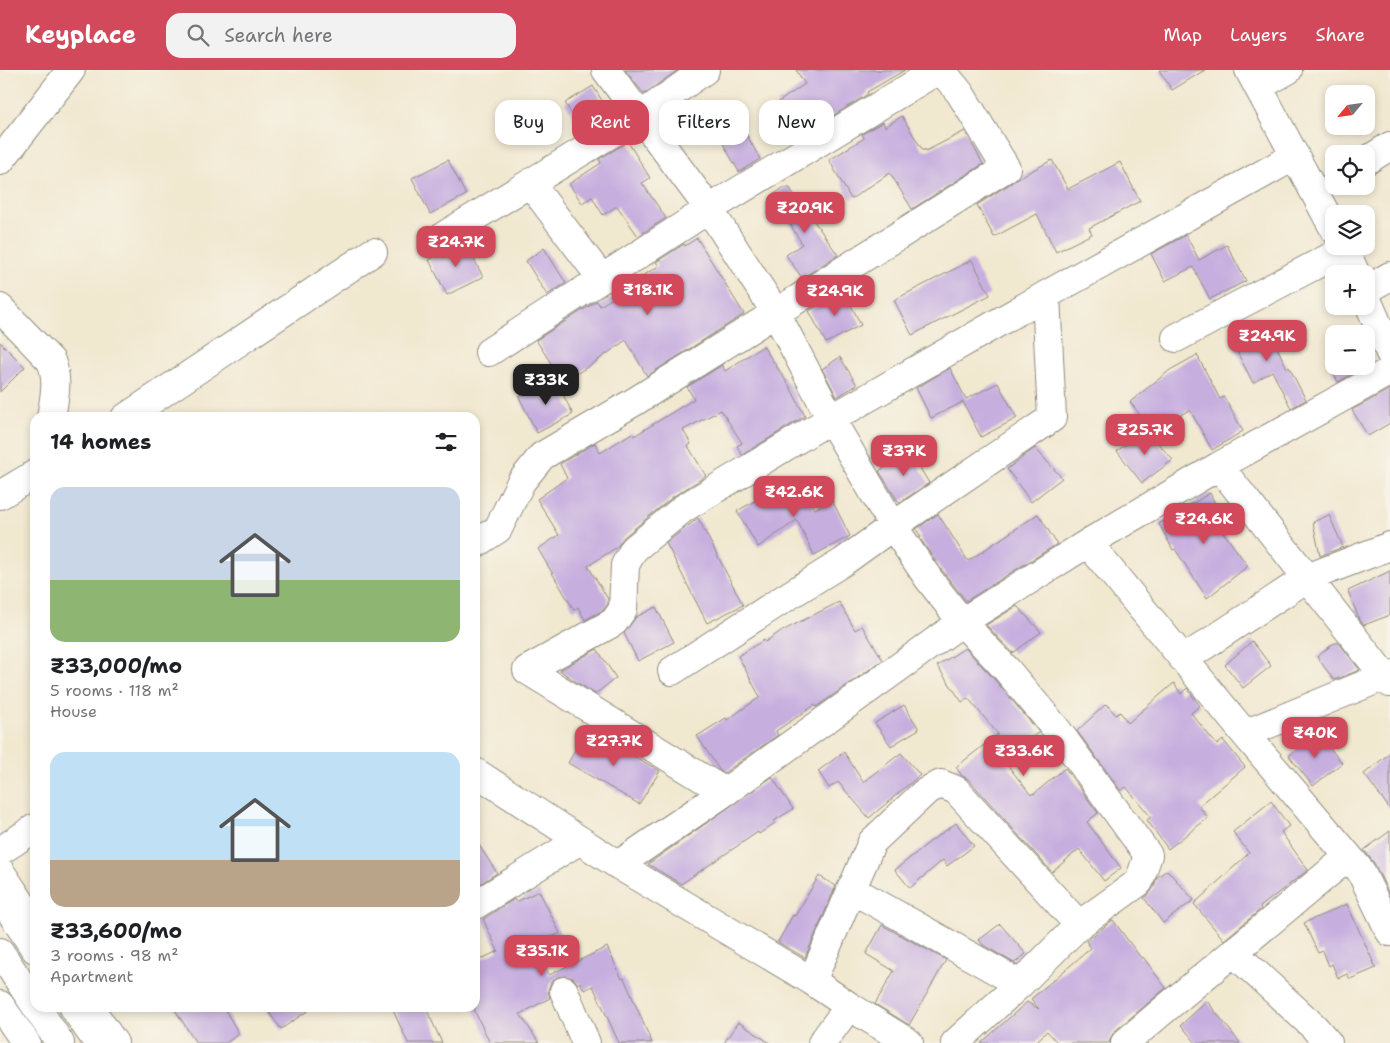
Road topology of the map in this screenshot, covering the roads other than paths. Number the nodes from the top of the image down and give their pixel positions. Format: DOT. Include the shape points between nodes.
graph roads {
  1 [pos="606,70"];
  2 [pos="705,70"];
  3 [pos="939,70"];
  4 [pos="1288,70"];
  5 [pos="70,71"];
  6 [pos="1253,78"];
  7 [pos="628,100"];
  8 [pos="649,110"];
  9 [pos="649,128"];
  10 [pos="592,145"];
  11 [pos="1390,146"];
  12 [pos="1295,156"];
  13 [pos="1375,156"];
  14 [pos="0,161"];
  15 [pos="530,183"];
  16 [pos="1325,191"];
  17 [pos="709,209"];
  18 [pos="445,235"];
  19 [pos="372,252"];
  20 [pos="1334,255"];
  21 [pos="1390,276"];
  22 [pos="602,279"];
  23 [pos="1375,285"];
  24 [pos="1046,295"];
  25 [pos="0,308"];
  26 [pos="776,313"];
  27 [pos="1374,315"];
  28 [pos="1176,338"];
  29 [pos="489,352"];
  30 [pos="1390,353"];
  31 [pos="1390,371"];
  32 [pos="52,412"];
  33 [pos="134,412"];
  34 [pos="831,419"];
  35 [pos="1219,466"];
  36 [pos="30,477"];
  37 [pos="0,495"];
  38 [pos="893,526"];
  39 [pos="480,541"];
  40 [pos="1088,543"];
  41 [pos="1390,546"];
  42 [pos="1307,578"];
  43 [pos="962,622"];
  44 [pos="1184,659"];
  45 [pos="672,671"];
  46 [pos="1388,678"];
  47 [pos="1245,734"];
  48 [pos="480,775"];
  49 [pos="725,792"];
  50 [pos="30,831"];
  51 [pos="580,840"];
  52 [pos="0,851"];
  53 [pos="1348,857"];
  54 [pos="618,865"];
  55 [pos="0,871"];
  56 [pos="851,890"];
  57 [pos="0,896"];
  58 [pos="480,903"];
  59 [pos="30,916"];
  60 [pos="1079,925"];
  61 [pos="1390,932"];
  62 [pos="30,941"];
  63 [pos="0,952"];
  64 [pos="1233,952"];
  65 [pos="812,981"];
  66 [pos="1020,984"];
  67 [pos="564,991"];
  68 [pos="30,997"];
  69 [pos="0,1005"];
  70 [pos="849,1006"];
  71 [pos="40,1012"];
  72 [pos="90,1012"];
  73 [pos="91,1012"];
  74 [pos="26,1043"];
  75 [pos="60,1043"];
  76 [pos="98,1043"];
  77 [pos="114,1043"];
  78 [pos="586,1043"];
  79 [pos="822,1043"];
  80 [pos="910,1043"];
  81 [pos="954,1043"];
  82 [pos="1125,1043"];
  83 [pos="1328,1043"];
  1 -- 7 [label="main road"];
  2 -- 8 [label="main road"];
  3 -- 17 [label="main road"];
  3 -- 26 [label="main road" via="960,93 1006,168"];
  4 -- 6 [label="main road"];
  5 -- 14 [label="main road"];
  6 -- 12 [label="main road"];
  9 -- 17 [label="main road"];
  10 -- 15 [label="main road"];
  11 -- 13 [label="main road"];
  12 -- 16 [label="main road"];
  12 -- 24 [label="main road"];
  15 -- 18 [label="main road"];
  15 -- 22 [label="main road"];
  17 -- 22 [label="main road"];
  17 -- 26 [label="main road"];
  19 -- 33 [label="main road"];
  20 -- 28 [label="main road"];
  21 -- 23 [label="main road"];
  22 -- 29 [label="main road"];
  24 -- 34 [label="main road"];
  24 -- 38 [label="main road" via="1052,418"];
  25 -- 32 [label="main road" via="51,362 56,384"];
  26 -- 34 [label="main road"];
  26 -- 39 [label="main road" via="542,456 521,482 498,529"];
  27 -- 30 [label="main road"];
  31 -- 35 [label="main road"];
  34 -- 38 [label="main road"];
  34 -- 49 [label="main road" via="692,503 634,549 625,565 623,609 614,622 527,670"];
  35 -- 40 [label="main road"];
  35 -- 42 [label="main road"];
  36 -- 37 [label="main road"];
  38 -- 43 [label="main road"];
  38 -- 45 [label="main road" via="843,562"];
  40 -- 43 [label="main road"];
  40 -- 44 [label="main road"];
  41 -- 42 [label="main road"];
  42 -- 44 [label="main road"];
  42 -- 46 [label="main road"];
  43 -- 49 [label="main road"];
  43 -- 60 [label="main road" via="1058,732 1148,855 1139,882"];
  44 -- 47 [label="main road"];
  46 -- 47 [label="main road"];
  47 -- 53 [label="main road"];
  48 -- 51 [label="main road"];
  49 -- 54 [label="main road"];
  50 -- 52 [label="main road"];
  51 -- 54 [label="main road"];
  51 -- 58 [label="main road"];
  53 -- 61 [label="main road" via="1360,870"];
  53 -- 64 [label="main road"];
  54 -- 65 [label="main road"];
  55 -- 59 [label="main road"];
  56 -- 60 [label="main road" via="872,842 924,793 942,784 956,790"];
  56 -- 65 [label="main road"];
  56 -- 66 [label="main road"];
  57 -- 62 [label="main road"];
  60 -- 66 [label="main road"];
  63 -- 68 [label="main road"];
  64 -- 82 [label="main road"];
  64 -- 83 [label="main road"];
  65 -- 70 [label="main road"];
  66 -- 81 [label="main road"];
  67 -- 78 [label="main road"];
  69 -- 74 [label="main road"];
  70 -- 79 [label="main road"];
  70 -- 80 [label="main road"];
  71 -- 75 [label="main road"];
  72 -- 76 [label="main road"];
  73 -- 77 [label="main road"];
}
